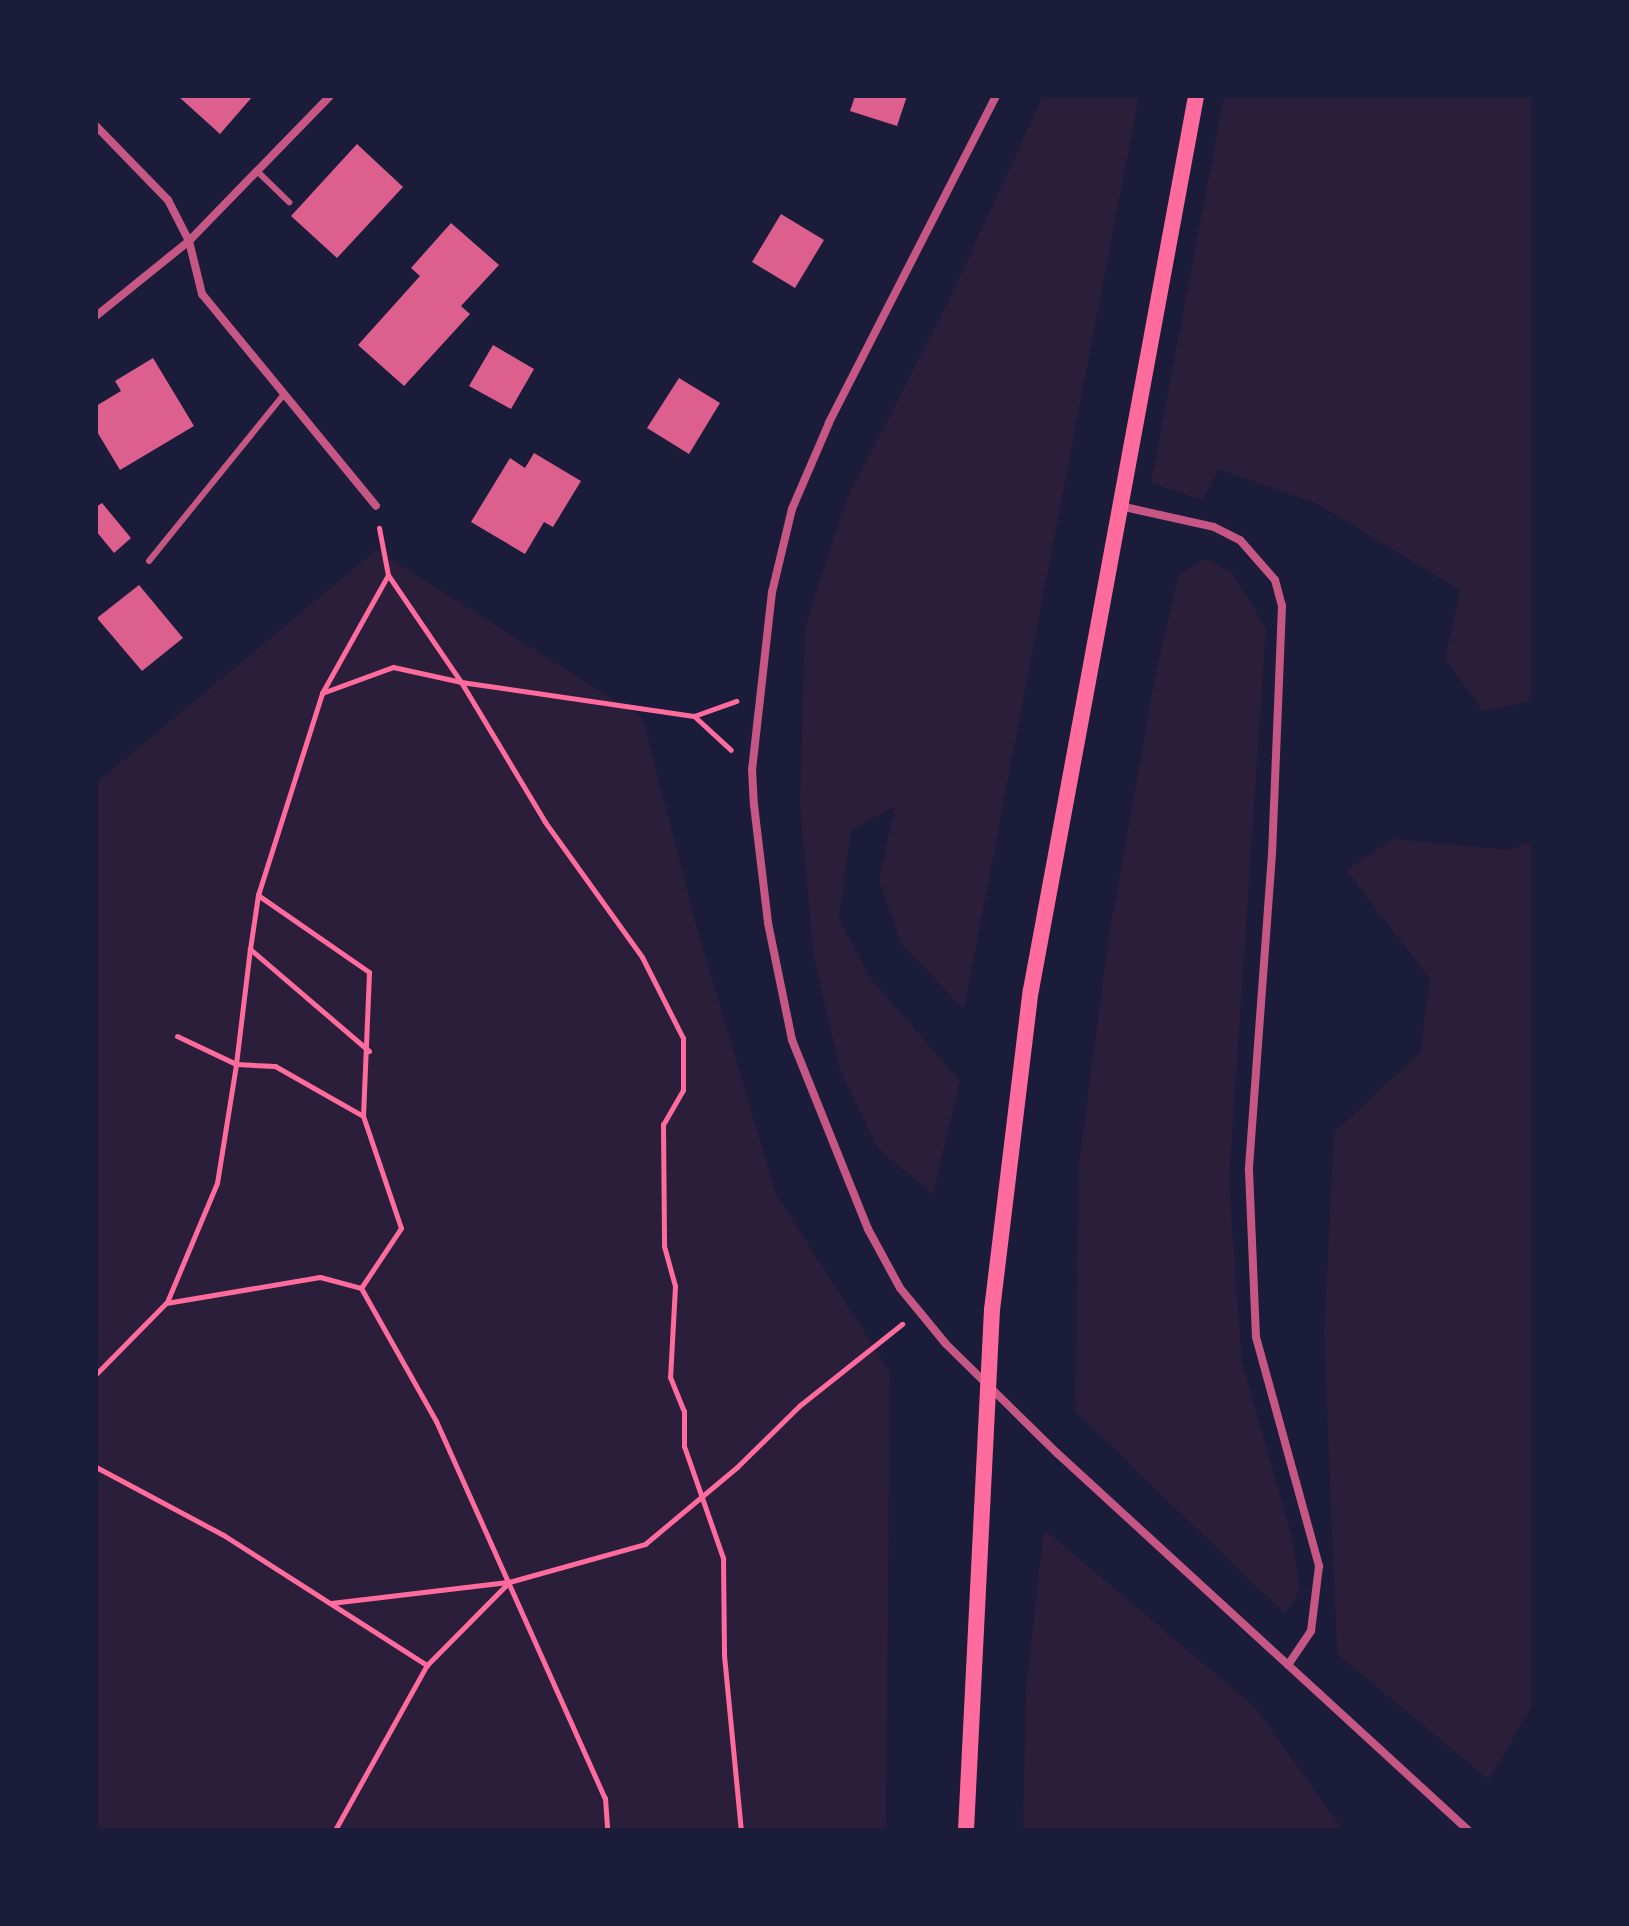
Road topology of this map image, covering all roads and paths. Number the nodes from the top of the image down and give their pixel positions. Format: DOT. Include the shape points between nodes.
graph roads {
  1 [pos="330,96"];
  2 [pos="996,96"];
  3 [pos="1196,96"];
  4 [pos="96,126"];
  5 [pos="257,171"];
  6 [pos="289,202"];
  7 [pos="189,241"];
  8 [pos="96,316"];
  9 [pos="284,394"];
  10 [pos="376,506"];
  11 [pos="1119,506"];
  12 [pos="149,561"];
  13 [pos="388,575"];
  14 [pos="461,682"];
  15 [pos="760,692"];
  16 [pos="322,693"];
  17 [pos="694,716"];
  18 [pos="752,769"];
  19 [pos="258,895"];
  20 [pos="250,949"];
  21 [pos="177,1036"];
  22 [pos="369,1051"];
  23 [pos="236,1064"];
  24 [pos="363,1116"];
  25 [pos="361,1288"];
  26 [pos="166,1303"];
  27 [pos="919,1311"];
  28 [pos="96,1374"];
  29 [pos="96,1467"];
  30 [pos="703,1496"];
  31 [pos="509,1582"];
  32 [pos="330,1603"];
  33 [pos="427,1665"];
  34 [pos="1288,1665"];
  35 [pos="335,1830"];
  36 [pos="607,1830"];
  37 [pos="741,1830"];
  38 [pos="966,1830"];
  39 [pos="1468,1830"];
  1 -- 5 [label="street"];
  2 -- 15 [label="street" via="829,423 792,509 772,592"];
  3 -- 11 [label="main road"];
  4 -- 7 [label="street" via="168,200"];
  5 -- 6 [label="lane"];
  5 -- 7 [label="street"];
  7 -- 8 [label="street"];
  7 -- 9 [label="street" via="202,294"];
  9 -- 10 [label="street"];
  9 -- 12 [label="lane"];
  10 -- 13 [label="path"];
  11 -- 34 [label="street" via="1214,527 1240,540 1275,580 1282,606 1272,854 1249,1170 1256,1337 1319,1566 1311,1631"];
  11 -- 38 [label="main road" via="1031,990 992,1310"];
  13 -- 14 [label="path"];
  13 -- 16 [label="path"];
  14 -- 16 [label="path" via="393,667"];
  14 -- 17 [label="path"];
  14 -- 30 [label="path" via="545,822 642,957 683,1038 683,1090 663,1124 664,1246 675,1286 670,1377 684,1411 684,1446"];
  15 -- 17 [label="path"];
  15 -- 18 [label="street"];
  16 -- 19 [label="path"];
  17 -- 18 [label="path"];
  18 -- 27 [label="street" via="768,923 792,1040 868,1229"];
  19 -- 20 [label="path"];
  19 -- 22 [label="path" via="369,972"];
  20 -- 22 [label="path"];
  20 -- 23 [label="path"];
  21 -- 23 [label="path"];
  22 -- 24 [label="path"];
  23 -- 24 [label="path" via="275,1066"];
  23 -- 26 [label="path" via="217,1183"];
  24 -- 25 [label="path" via="401,1228"];
  25 -- 26 [label="path" via="320,1277"];
  25 -- 31 [label="path" via="436,1421"];
  26 -- 28 [label="path"];
  27 -- 30 [label="path" via="799,1406"];
  27 -- 34 [label="street" via="1057,1453"];
  29 -- 32 [label="path" via="225,1536"];
  30 -- 31 [label="path" via="645,1544"];
  30 -- 37 [label="path" via="723,1558 724,1655"];
  31 -- 32 [label="path"];
  31 -- 33 [label="path"];
  31 -- 36 [label="path" via="605,1798"];
  32 -- 33 [label="path"];
  33 -- 35 [label="path"];
  34 -- 39 [label="street"];
}
